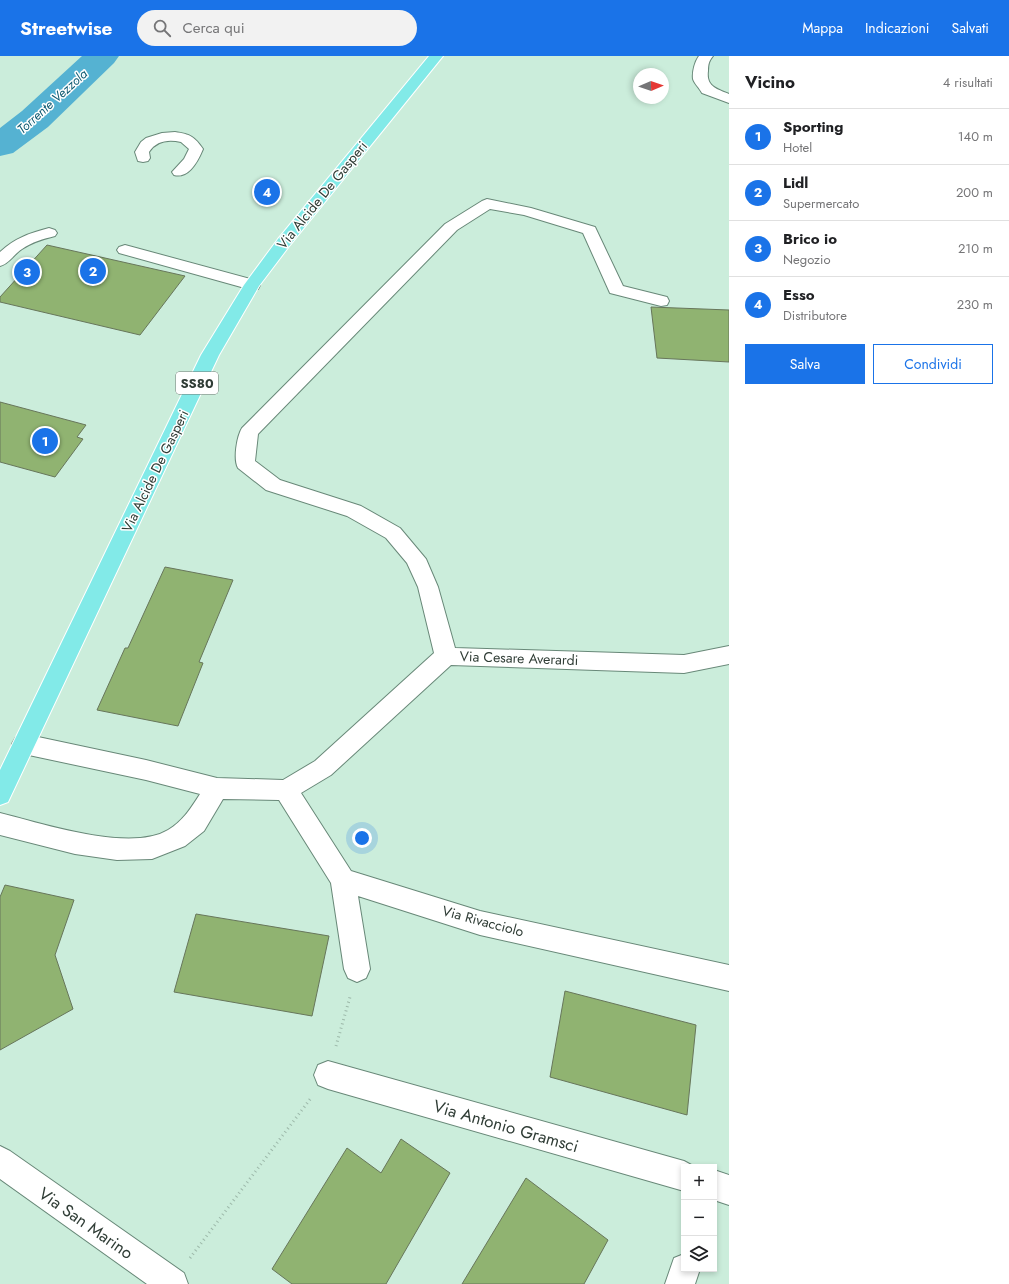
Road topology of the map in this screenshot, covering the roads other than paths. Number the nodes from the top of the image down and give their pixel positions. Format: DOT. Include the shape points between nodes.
graph roads {
  1 [pos="706,56"];
  2 [pos="433,58"];
  3 [pos="729,99"];
  4 [pos="143,158"];
  5 [pos="179,172"];
  6 [pos="49,232"];
  7 [pos="125,250"];
  8 [pos="0,260"];
  9 [pos="252,285"];
  10 [pos="661,301"];
  11 [pos="729,655"];
  12 [pos="446,656"];
  13 [pos="24,744"];
  14 [pos="217,788"];
  15 [pos="286,790"];
  16 [pos="0,795"];
  17 [pos="0,824"];
  18 [pos="343,880"];
  19 [pos="357,969"];
  20 [pos="729,978"];
  21 [pos="328,1075"];
  22 [pos="0,1161"];
  23 [pos="681,1175"];
  24 [pos="717,1186"];
  25 [pos="729,1190"];
  26 [pos="684,1272"];
  27 [pos="172,1283"];
  28 [pos="680,1284"];
  1 -- 3 [label="street" via="702,60 700,79 707,90"];
  2 -- 9 [label="main road, Via Alcide De Gasperi / SS80"];
  4 -- 5 [label="street" via="142,152 155,140 171,137 190,141 196,149 190,161"];
  6 -- 8 [label="street" via="18,243"];
  7 -- 9 [label="street"];
  9 -- 13 [label="main road, Via Alcide De Gasperi / SS80" via="210,355"];
  10 -- 12 [label="street" via="616,289 588,230 526,211 487,204 451,227 249,432 245,464 273,485 354,511 393,533 416,559 428,587"];
  11 -- 12 [label="street, Via Cesare Averardi" via="684,664"];
  12 -- 15 [label="street, Via Cesare Averardi" via="323,768"];
  13 -- 14 [label="street"];
  13 -- 16 [label="main road, Via Alcide De Gasperi / SS80"];
  14 -- 15 [label="street"];
  14 -- 17 [label="street" via="195,823 176,838 152,848 117,849 76,843"];
  15 -- 18 [label="street"];
  18 -- 19 [label="street"];
  18 -- 20 [label="street, Via Rivacciolo" via="480,923"];
  21 -- 23 [label="street, Via Antonio Gramsci"];
  22 -- 27 [label="street, Via San Marino"];
  24 -- 25 [label="street"];
  26 -- 28 [label="street"];
}
